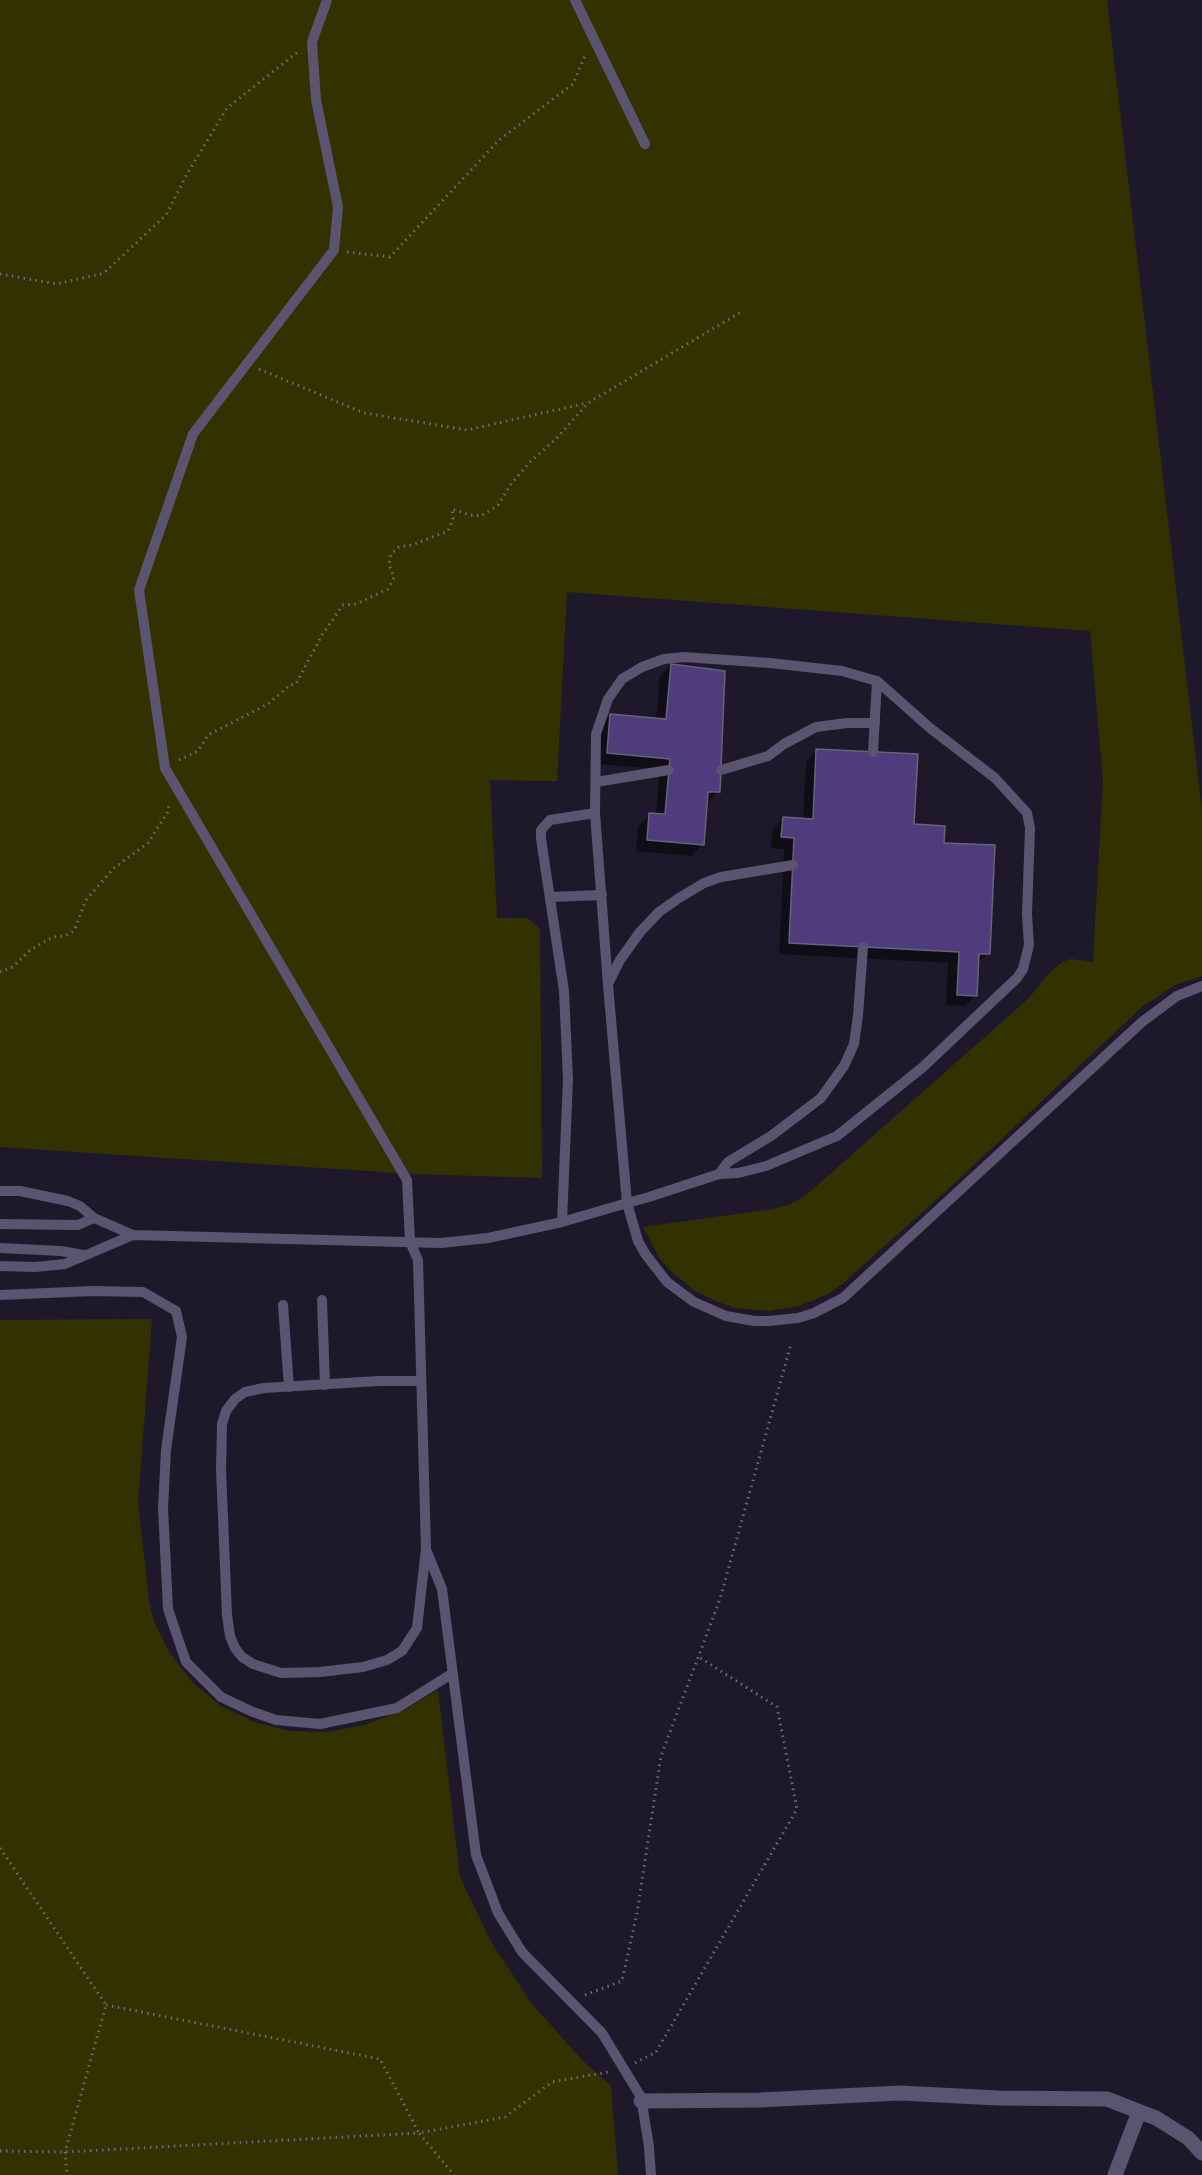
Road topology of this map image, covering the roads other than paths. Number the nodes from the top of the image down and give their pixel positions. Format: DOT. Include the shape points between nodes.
graph roads {
  1 [pos="327,0"];
  2 [pos="575,0"];
  3 [pos="645,144"];
  4 [pos="877,681"];
  5 [pos="875,723"];
  6 [pos="873,752"];
  7 [pos="669,770"];
  8 [pos="721,770"];
  9 [pos="597,782"];
  10 [pos="595,813"];
  11 [pos="793,865"];
  12 [pos="603,896"];
  13 [pos="550,897"];
  14 [pos="863,947"];
  15 [pos="608,985"];
  16 [pos="1202,986"];
  17 [pos="719,1174"];
  18 [pos="0,1191"];
  19 [pos="627,1203"];
  20 [pos="94,1218"];
  21 [pos="562,1222"];
  22 [pos="0,1224"];
  23 [pos="133,1235"];
  24 [pos="410,1242"];
  25 [pos="0,1248"];
  26 [pos="82,1255"];
  27 [pos="0,1266"];
  28 [pos="0,1295"];
  29 [pos="322,1300"];
  30 [pos="283,1305"];
  31 [pos="420,1381"];
  32 [pos="325,1385"];
  33 [pos="289,1387"];
  34 [pos="426,1549"];
  35 [pos="453,1673"];
  36 [pos="641,2101"];
  37 [pos="1139,2112"];
  38 [pos="1202,2153"];
  39 [pos="651,2175"];
  40 [pos="1115,2175"];
  1 -- 24 [label="lane" via="312,42 316,100 338,207 334,250 193,434 139,590 165,768 407,1180"];
  2 -- 3 [label="lane"];
  4 -- 5 [label="lane"];
  4 -- 9 [label="lane" via="842,670 684,657 664,659 622,679 608,699 596,734"];
  4 -- 17 [label="lane" via="995,778 1027,813 1030,828 1026,959 1017,978 923,1067 837,1136 766,1166"];
  5 -- 6 [label="lane"];
  5 -- 8 [label="lane" via="816,727 768,756"];
  7 -- 9 [label="lane"];
  9 -- 10 [label="lane"];
  10 -- 12 [label="lane"];
  10 -- 13 [label="lane" via="550,820 541,830"];
  11 -- 15 [label="lane" via="721,877 679,898 640,932"];
  12 -- 13 [label="lane"];
  12 -- 15 [label="lane"];
  13 -- 21 [label="lane" via="564,992 568,1079"];
  14 -- 17 [label="lane" via="854,1044 844,1066 820,1098 771,1136 728,1162"];
  15 -- 19 [label="lane"];
  16 -- 19 [label="lane" via="1177,996 1142,1022 855,1288 814,1313 754,1321 726,1316 694,1302 668,1282 646,1256"];
  17 -- 19 [label="lane"];
  18 -- 20 [label="lane" via="68,1201"];
  19 -- 21 [label="lane"];
  20 -- 22 [label="lane" via="78,1225"];
  20 -- 23 [label="lane"];
  21 -- 24 [label="lane" via="488,1238"];
  23 -- 24 [label="lane"];
  23 -- 26 [label="lane"];
  24 -- 31 [label="lane" via="418,1260"];
  25 -- 26 [label="lane"];
  26 -- 27 [label="lane" via="59,1265"];
  28 -- 35 [label="lane" via="143,1292 176,1311 182,1337 166,1450 163,1508 168,1609 186,1662 221,1697 276,1720 320,1724 397,1708"];
  29 -- 32 [label="lane"];
  30 -- 33 [label="lane"];
  31 -- 32 [label="lane"];
  31 -- 34 [label="lane"];
  32 -- 33 [label="lane"];
  33 -- 34 [label="lane" via="245,1392 226,1411 222,1424 227,1615 230,1636 242,1657 281,1672 320,1672 387,1660 402,1651 417,1628"];
  34 -- 35 [label="lane" via="442,1589"];
  35 -- 36 [label="lane" via="476,1855 498,1913 522,1952 602,2033"];
  36 -- 37 [label="street" via="900,2093 1107,2099"];
  36 -- 39 [label="lane"];
  37 -- 38 [label="street" via="1188,2138"];
  37 -- 40 [label="street"];
}
